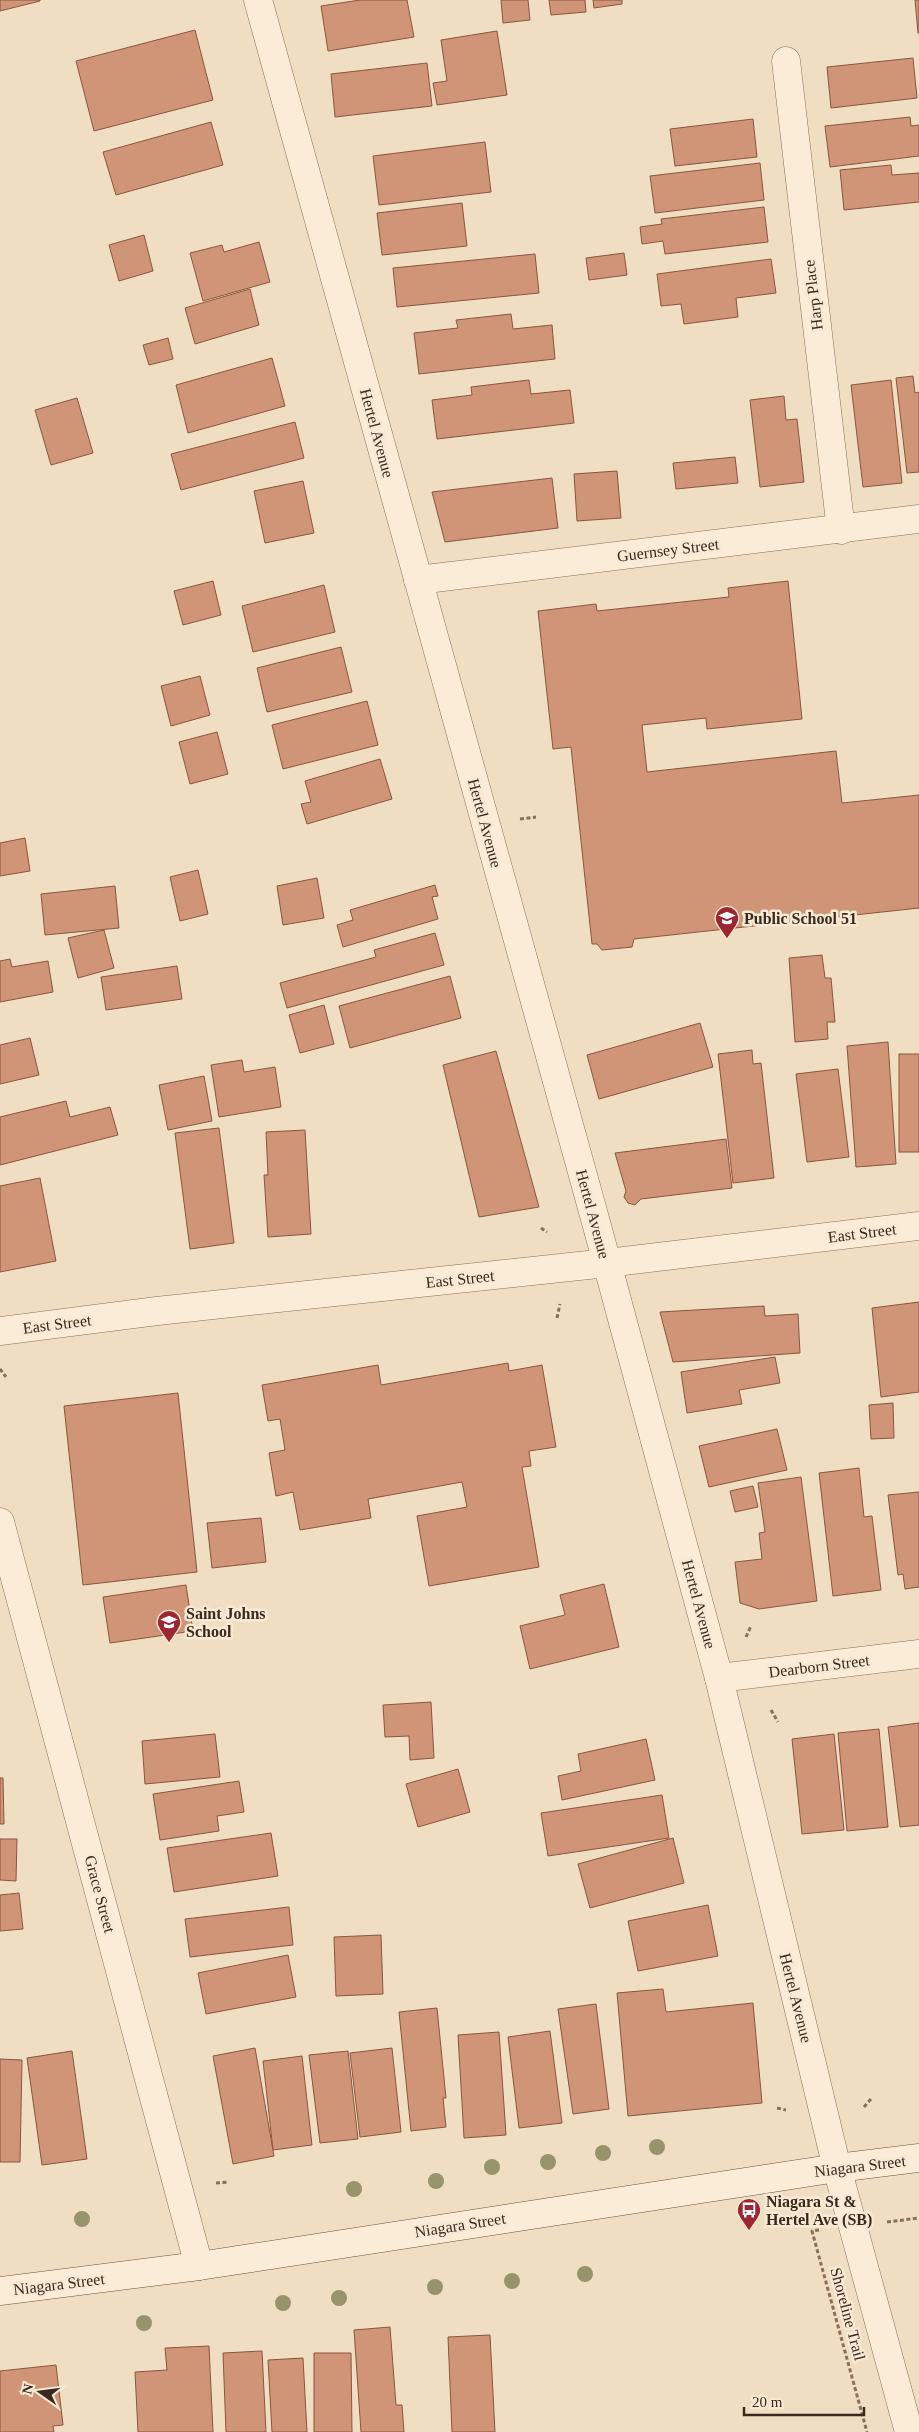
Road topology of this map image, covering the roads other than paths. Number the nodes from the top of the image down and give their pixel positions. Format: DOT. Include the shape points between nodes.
graph roads {
  1 [pos="258,0"];
  2 [pos="786,61"];
  3 [pos="919,520"];
  4 [pos="841,530"];
  5 [pos="418,580"];
  6 [pos="919,1226"];
  7 [pos="607,1263"];
  8 [pos="0,1331"];
  9 [pos="0,1522"];
  10 [pos="919,1654"];
  11 [pos="719,1678"];
  12 [pos="919,2158"];
  13 [pos="837,2168"];
  14 [pos="199,2266"];
  15 [pos="0,2291"];
  16 [pos="909,2432"];
  1 -- 5 [label="street, Hertel Avenue"];
  2 -- 4 [label="street, Harp Place"];
  3 -- 4 [label="street, Guernsey Street"];
  4 -- 5 [label="street, Guernsey Street"];
  5 -- 7 [label="street, Hertel Avenue"];
  6 -- 7 [label="street, East Street"];
  7 -- 8 [label="street, East Street"];
  7 -- 11 [label="street, Hertel Avenue"];
  9 -- 14 [label="street, Grace Street"];
  10 -- 11 [label="street, Dearborn Street"];
  11 -- 13 [label="street, Hertel Avenue"];
  12 -- 13 [label="street, Niagara Street"];
  13 -- 14 [label="street, Niagara Street"];
  13 -- 16 [label="street, Hertel Avenue"];
  14 -- 15 [label="street, Niagara Street"];
}
